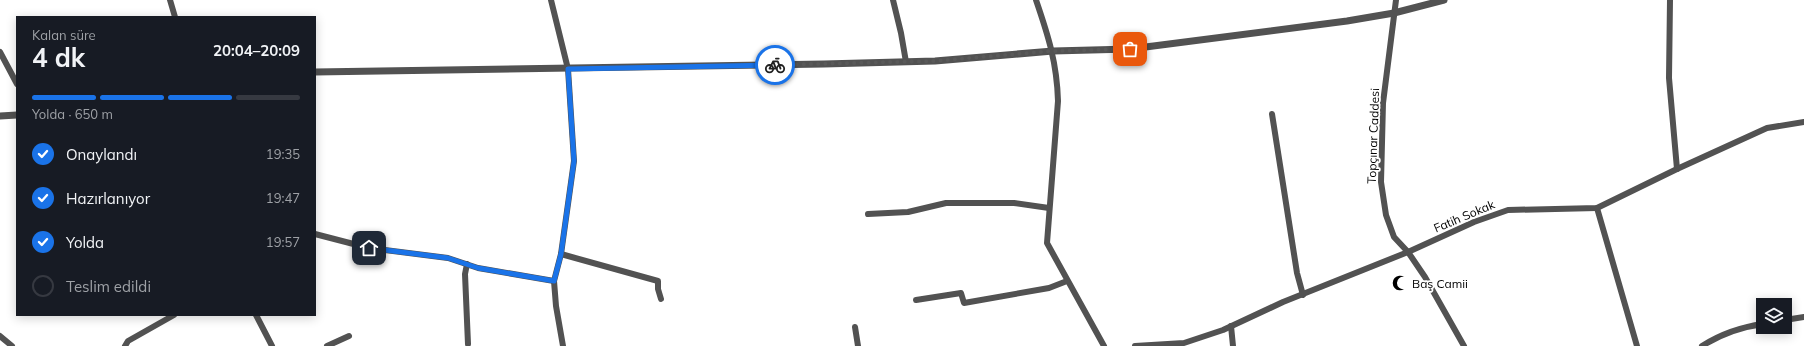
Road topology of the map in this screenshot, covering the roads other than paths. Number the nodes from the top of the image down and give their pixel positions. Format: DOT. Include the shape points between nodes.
graph roads {
  1 [pos="170,0"];
  2 [pos="551,0"];
  3 [pos="893,0"];
  4 [pos="1036,0"];
  5 [pos="1396,0"];
  6 [pos="1444,0"];
  7 [pos="1670,0"];
  8 [pos="1394,13"];
  9 [pos="175,16"];
  10 [pos="1052,51"];
  11 [pos="0,52"];
  12 [pos="906,62"];
  13 [pos="568,69"];
  14 [pos="316,72"];
  15 [pos="16,82"];
  16 [pos="1272,114"];
  17 [pos="16,115"];
  18 [pos="0,116"];
  19 [pos="1804,122"];
  20 [pos="1676,169"];
  21 [pos="1049,208"];
  22 [pos="1597,208"];
  23 [pos="868,214"];
  24 [pos="316,234"];
  25 [pos="1408,252"];
  26 [pos="561,254"];
  27 [pos="467,264"];
  28 [pos="554,281"];
  29 [pos="1067,282"];
  30 [pos="1303,295"];
  31 [pos="662,300"];
  32 [pos="916,300"];
  33 [pos="172,316"];
  34 [pos="257,316"];
  35 [pos="1804,317"];
  36 [pos="1792,319"];
  37 [pos="1756,325"];
  38 [pos="1231,326"];
  39 [pos="855,327"];
  40 [pos="0,336"];
  41 [pos="349,336"];
  42 [pos="468,344"];
  43 [pos="12,346"];
  44 [pos="124,346"];
  45 [pos="272,346"];
  46 [pos="327,346"];
  47 [pos="563,346"];
  48 [pos="858,346"];
  49 [pos="1104,346"];
  50 [pos="1135,346"];
  51 [pos="1233,346"];
  52 [pos="1464,346"];
  53 [pos="1637,346"];
  54 [pos="1702,346"];
  1 -- 9 [label="street"];
  2 -- 13 [label="street"];
  3 -- 12 [label="street"];
  4 -- 10 [label="street"];
  5 -- 8 [label="street, Topçınar Caddesi"];
  6 -- 8 [label="street"];
  7 -- 20 [label="street" via="1669,78"];
  8 -- 10 [label="street" via="1245,36 1130,49"];
  8 -- 25 [label="street, Topçınar Caddesi" via="1383,103 1381,182 1386,215 1394,237"];
  10 -- 12 [label="street"];
  10 -- 21 [label="street" via="1058,101"];
  11 -- 15 [label="street"];
  12 -- 13 [label="street"];
  13 -- 14 [label="street"];
  13 -- 26 [label="street" via="574,161"];
  16 -- 30 [label="street" via="1297,273"];
  17 -- 18 [label="street"];
  19 -- 20 [label="street, Fatih Sokak" via="1766,128"];
  20 -- 22 [label="street, Fatih Sokak"];
  21 -- 23 [label="street" via="1014,204 946,203 908,212"];
  21 -- 29 [label="street" via="1047,243"];
  22 -- 25 [label="street, Fatih Sokak" via="1508,210 1474,222"];
  22 -- 53 [label="street"];
  24 -- 27 [label="street" via="369,248 448,258"];
  25 -- 30 [label="street, Fatih Sokak"];
  25 -- 52 [label="street, Topçınar Caddesi"];
  26 -- 28 [label="street"];
  26 -- 31 [label="street" via="658,281"];
  27 -- 28 [label="street"];
  27 -- 42 [label="street" via="465,274"];
  28 -- 47 [label="street"];
  29 -- 32 [label="street" via="1049,288 964,303 961,294"];
  29 -- 49 [label="street"];
  30 -- 38 [label="street, Fatih Sokak"];
  33 -- 44 [label="street" via="128,341"];
  34 -- 45 [label="street"];
  35 -- 36 [label="street"];
  37 -- 54 [label="street" via="1718,336"];
  38 -- 50 [label="street, Fatih Sokak" via="1184,343"];
  38 -- 51 [label="street"];
  39 -- 48 [label="street"];
  40 -- 43 [label="street"];
  41 -- 46 [label="street"];
}
